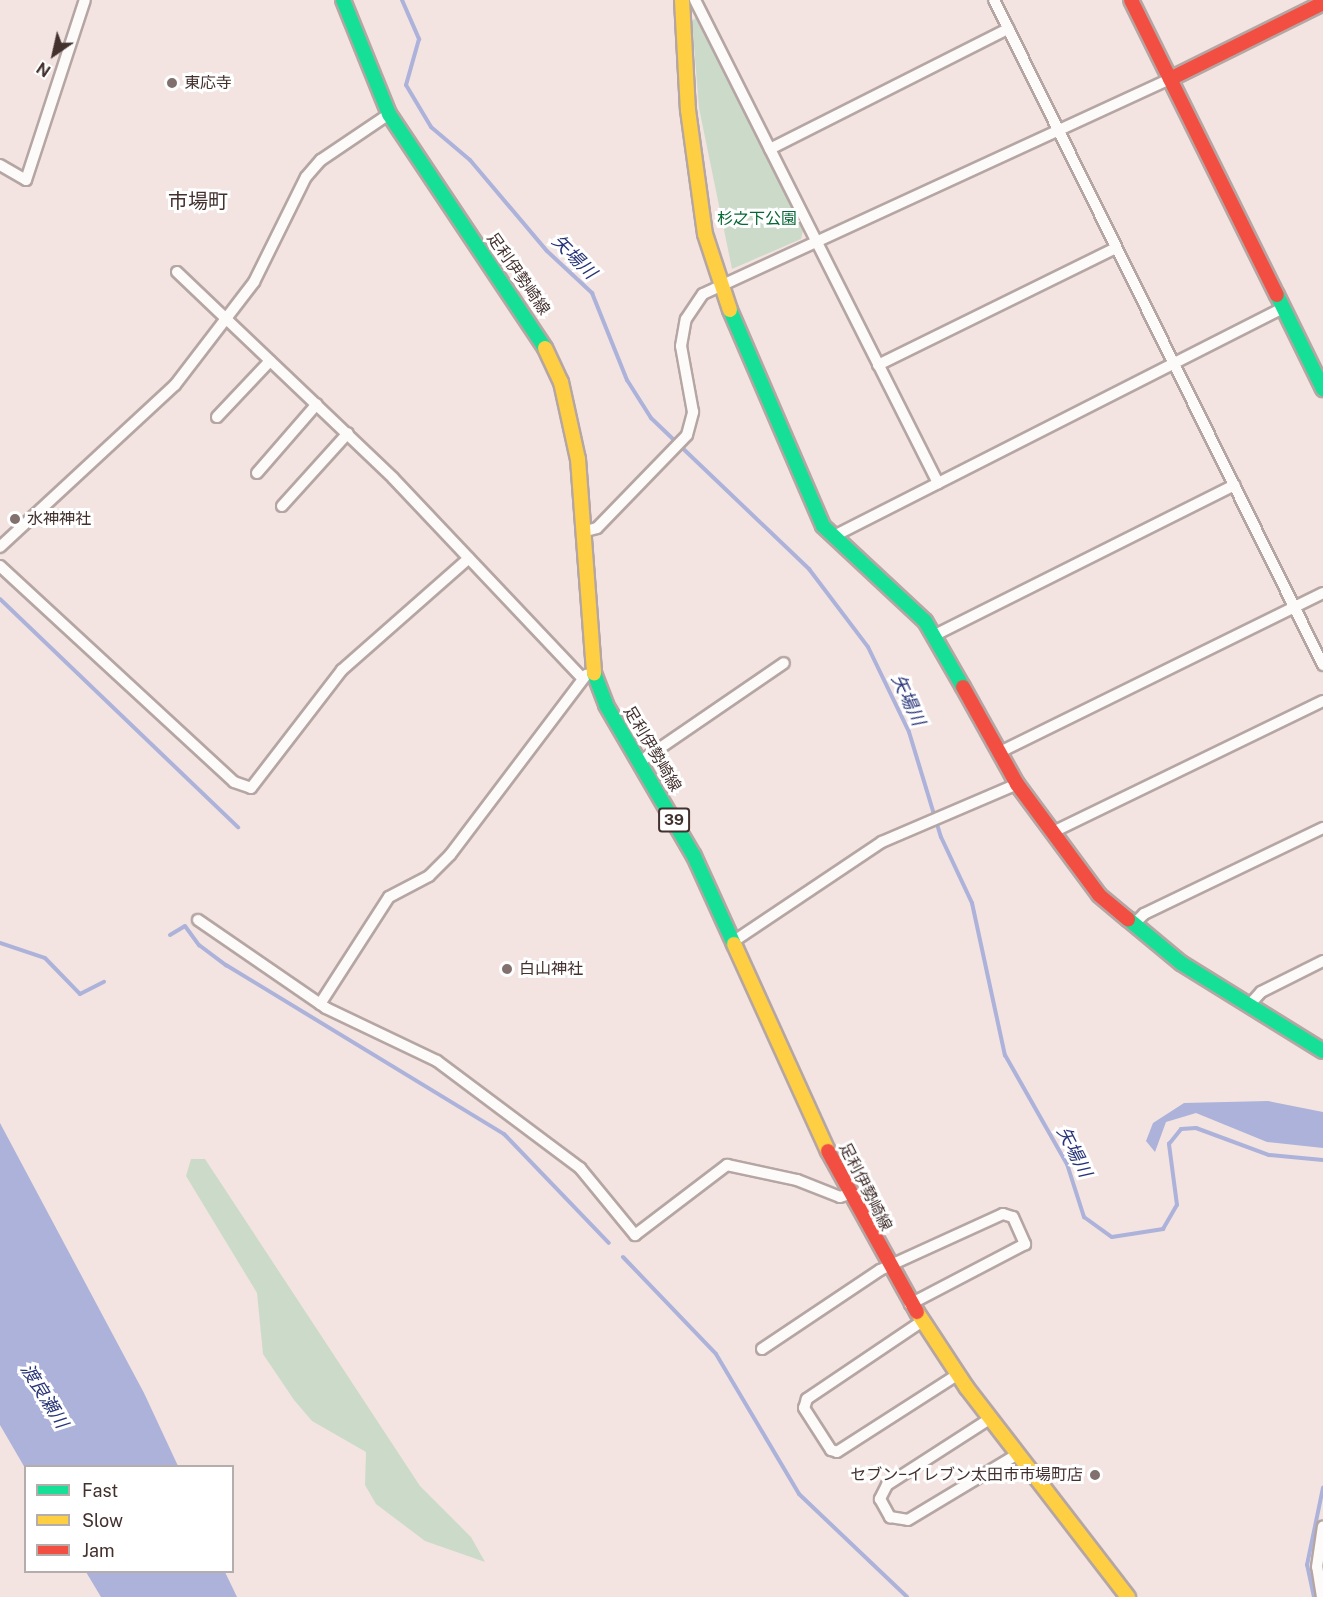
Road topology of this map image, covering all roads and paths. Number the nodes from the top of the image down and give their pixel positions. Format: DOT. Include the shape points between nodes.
graph roads {
  1 [pos="85,0"];
  2 [pos="343,0"];
  3 [pos="682,0"];
  4 [pos="695,0"];
  5 [pos="994,0"];
  6 [pos="1131,0"];
  7 [pos="1323,3"];
  8 [pos="1008,29"];
  9 [pos="1170,79"];
  10 [pos="389,114"];
  11 [pos="1058,131"];
  12 [pos="770,148"];
  13 [pos="0,165"];
  14 [pos="815,242"];
  15 [pos="1116,248"];
  16 [pos="177,272"];
  17 [pos="719,286"];
  18 [pos="1283,308"];
  19 [pos="227,321"];
  20 [pos="270,360"];
  21 [pos="878,364"];
  22 [pos="1174,364"];
  23 [pos="1323,389"];
  24 [pos="317,404"];
  25 [pos="217,417"];
  26 [pos="348,433"];
  27 [pos="257,473"];
  28 [pos="938,483"];
  29 [pos="1234,485"];
  30 [pos="282,506"];
  31 [pos="586,531"];
  32 [pos="834,536"];
  33 [pos="0,548"];
  34 [pos="469,558"];
  35 [pos="0,566"];
  36 [pos="1323,593"];
  37 [pos="1294,607"];
  38 [pos="935,635"];
  39 [pos="784,663"];
  40 [pos="1323,665"];
  41 [pos="587,674"];
  42 [pos="1323,701"];
  43 [pos="1000,752"];
  44 [pos="640,761"];
  45 [pos="1017,784"];
  46 [pos="1323,828"];
  47 [pos="1053,832"];
  48 [pos="198,920"];
  49 [pos="1134,924"];
  50 [pos="734,941"];
  51 [pos="1323,961"];
  52 [pos="1252,1002"];
  53 [pos="320,1004"];
  54 [pos="1323,1051"];
  55 [pos="849,1194"];
  56 [pos="888,1267"];
  57 [pos="910,1304"];
  58 [pos="921,1322"];
  59 [pos="762,1349"];
  60 [pos="957,1375"];
  61 [pos="991,1418"];
  62 [pos="1018,1454"];
  63 [pos="1323,1526"];
  64 [pos="1128,1597"];
  65 [pos="1322,1597"];
  1 -- 13 [label="street" via="26,180"];
  2 -- 10 [label="street, 足利伊勢崎線 / 39"];
  3 -- 17 [label="street" via="687,110 705,234"];
  4 -- 12 [label="street"];
  5 -- 8 [label="street"];
  6 -- 9 [label="street"];
  7 -- 9 [label="street"];
  8 -- 11 [label="street"];
  8 -- 12 [label="street"];
  9 -- 11 [label="street"];
  9 -- 18 [label="street"];
  10 -- 19 [label="street" via="321,160 306,177 258,277"];
  10 -- 31 [label="street, 足利伊勢崎線 / 39" via="550,357 575,435"];
  11 -- 14 [label="street"];
  11 -- 15 [label="street"];
  12 -- 14 [label="street"];
  14 -- 17 [label="street"];
  14 -- 21 [label="street"];
  15 -- 21 [label="street"];
  15 -- 22 [label="street"];
  16 -- 19 [label="street"];
  17 -- 31 [label="street" via="693,303 683,329 682,357 693,412 683,439 597,528"];
  17 -- 32 [label="street" via="815,512"];
  18 -- 22 [label="street"];
  18 -- 23 [label="street"];
  19 -- 20 [label="street"];
  19 -- 33 [label="street" via="142,419"];
  20 -- 24 [label="street"];
  20 -- 25 [label="street"];
  21 -- 28 [label="street"];
  22 -- 28 [label="street"];
  22 -- 29 [label="street"];
  24 -- 26 [label="street"];
  24 -- 27 [label="street"];
  26 -- 30 [label="street"];
  26 -- 34 [label="street"];
  28 -- 32 [label="street"];
  29 -- 37 [label="street"];
  29 -- 38 [label="street"];
  31 -- 41 [label="street, 足利伊勢崎線 / 39"];
  32 -- 38 [label="street" via="917,610"];
  34 -- 35 [label="street" via="342,670 251,788 234,782"];
  34 -- 41 [label="street"];
  36 -- 37 [label="street"];
  37 -- 40 [label="street"];
  37 -- 43 [label="street"];
  38 -- 43 [label="street"];
  39 -- 44 [label="street"];
  41 -- 44 [label="street, 足利伊勢崎線 / 39"];
  41 -- 53 [label="street" via="516,774 450,855 429,876 389,897"];
  42 -- 47 [label="street"];
  43 -- 45 [label="street"];
  44 -- 50 [label="street, 足利伊勢崎線 / 39"];
  45 -- 47 [label="street"];
  45 -- 50 [label="street" via="882,842"];
  46 -- 49 [label="street" via="1144,914"];
  47 -- 49 [label="street" via="1099,895"];
  48 -- 53 [label="street"];
  49 -- 52 [label="street" via="1181,963"];
  50 -- 55 [label="street, 足利伊勢崎線 / 39"];
  51 -- 52 [label="street" via="1261,992"];
  52 -- 54 [label="street"];
  53 -- 55 [label="street" via="437,1061 465,1081 580,1168 635,1235 727,1165 797,1179 840,1197"];
  55 -- 56 [label="street, 足利伊勢崎線 / 39"];
  56 -- 57 [label="street, 足利伊勢崎線 / 39"];
  56 -- 57 [label="street" via="1003,1214 1013,1217 1025,1244"];
  56 -- 59 [label="street"];
  57 -- 58 [label="street, 足利伊勢崎線 / 39"];
  58 -- 60 [label="street, 足利伊勢崎線 / 39"];
  58 -- 60 [label="street" via="807,1399 804,1408 831,1450 837,1452"];
  60 -- 61 [label="street, 足利伊勢崎線 / 39"];
  61 -- 62 [label="street, 足利伊勢崎線 / 39"];
  61 -- 62 [label="street" via="887,1485 880,1499 890,1517 895,1522 908,1520"];
  62 -- 64 [label="street, 足利伊勢崎線 / 39"];
  63 -- 65 [label="street" via="1317,1567"];
}
